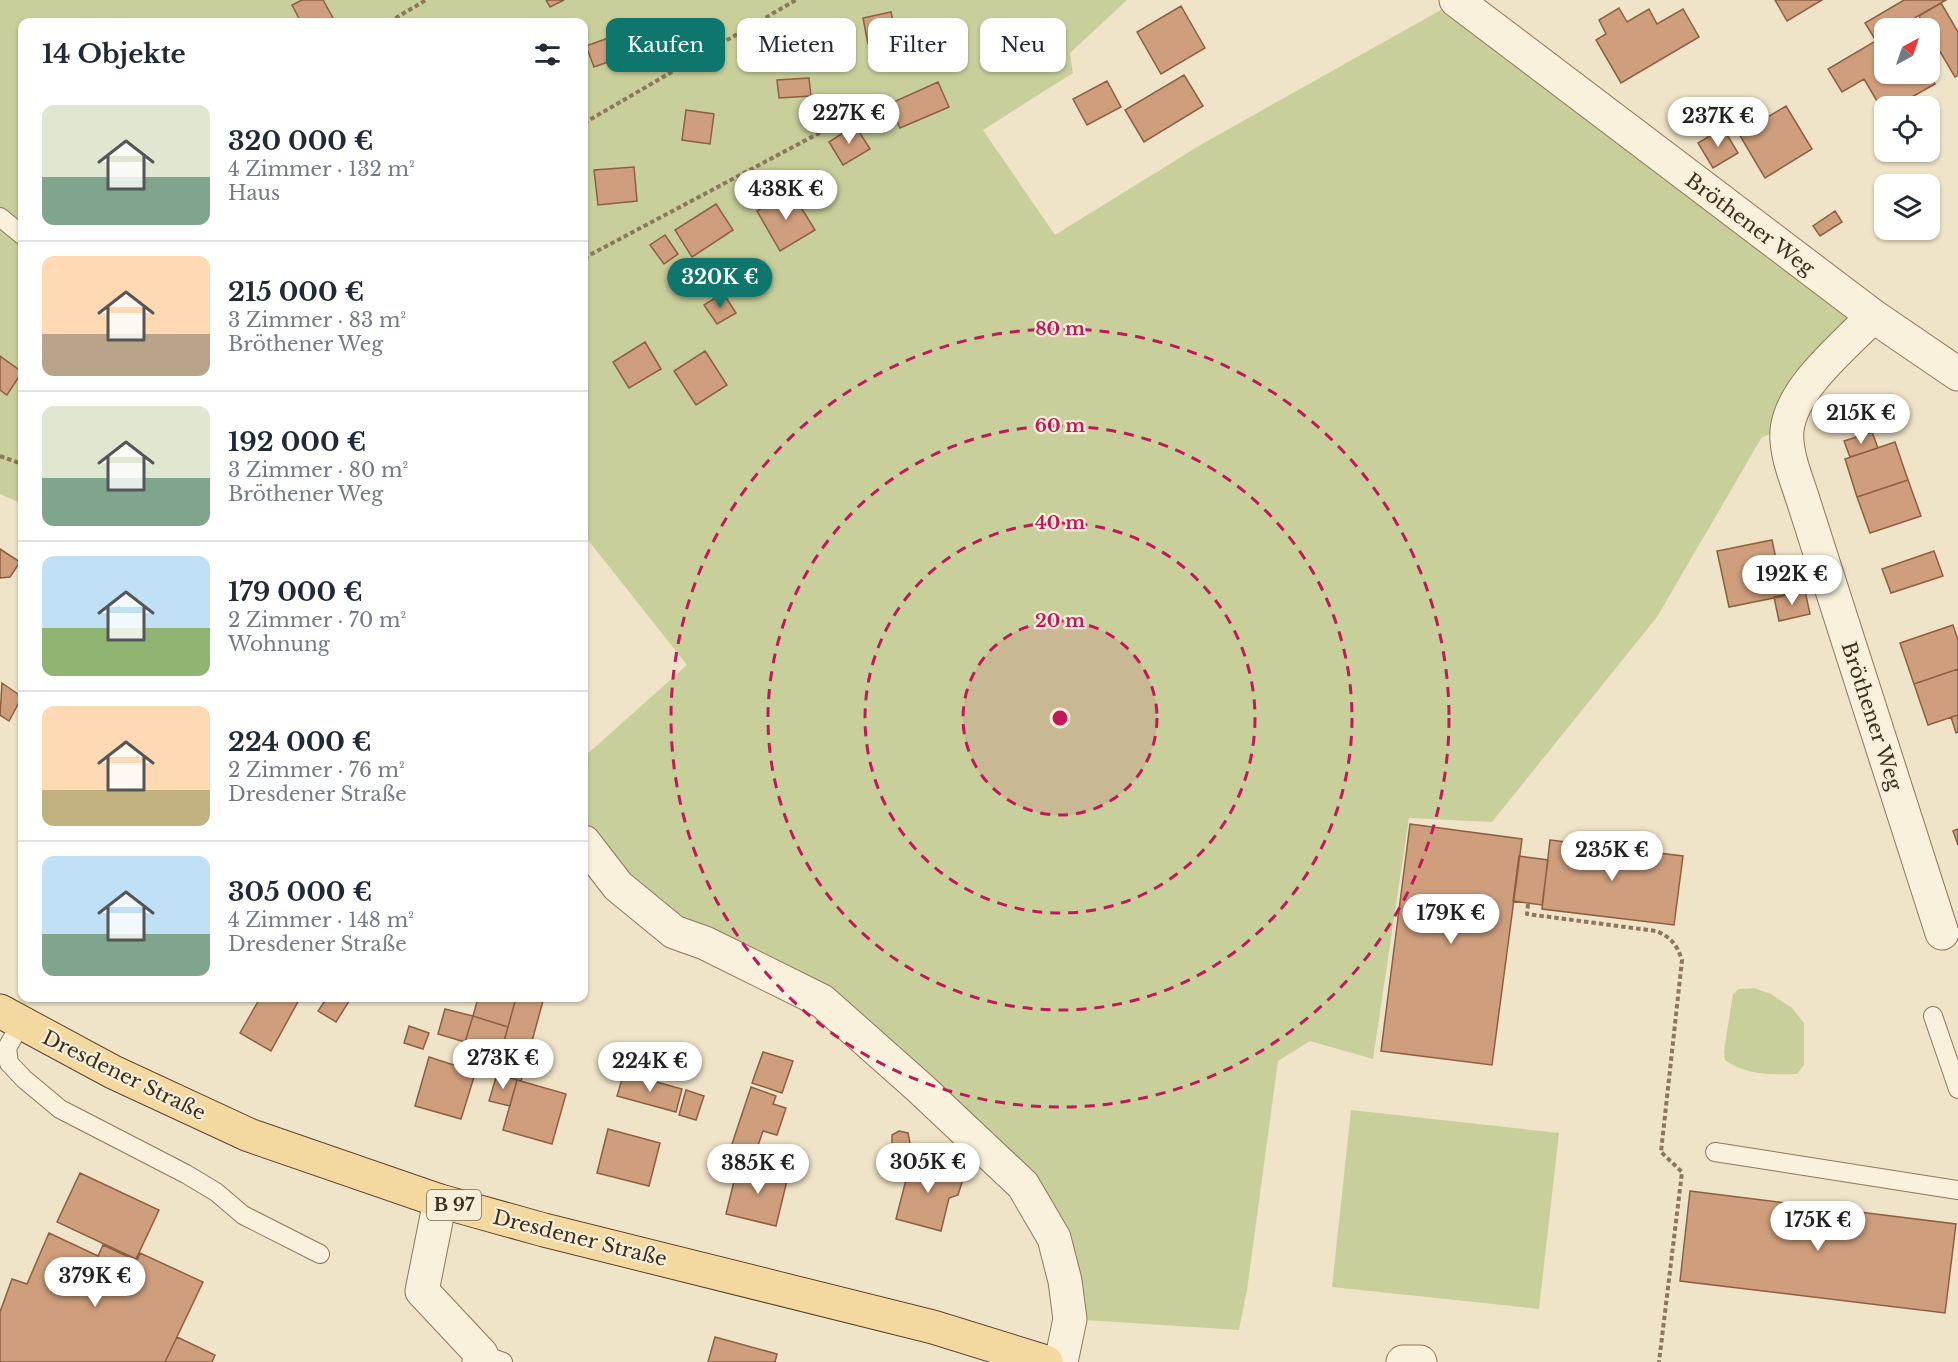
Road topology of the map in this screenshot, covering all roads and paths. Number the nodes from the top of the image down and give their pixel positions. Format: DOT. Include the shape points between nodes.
graph roads {
  1 [pos="426,0"];
  2 [pos="796,0"];
  3 [pos="1456,0"];
  4 [pos="396,18"];
  5 [pos="588,121"];
  6 [pos="840,122"];
  7 [pos="0,217"];
  8 [pos="18,233"];
  9 [pos="588,256"];
  10 [pos="1873,316"];
  11 [pos="1958,374"];
  12 [pos="0,456"];
  13 [pos="18,463"];
  14 [pos="588,847"];
  15 [pos="1528,904"];
  16 [pos="1942,933"];
  17 [pos="1933,1016"];
  18 [pos="11,1017"];
  19 [pos="1958,1089"];
  20 [pos="1715,1152"];
  21 [pos="1958,1190"];
  22 [pos="440,1201"];
  23 [pos="320,1254"];
  24 [pos="488,1359"];
  25 [pos="1046,1362"];
  26 [pos="1061,1362"];
  27 [pos="1403,1362"];
  28 [pos="1420,1362"];
  29 [pos="1659,1362"];
  1 -- 4 [label="path"];
  2 -- 5 [label="path"];
  3 -- 10 [label="street, Bröthener Weg"];
  6 -- 9 [label="path"];
  7 -- 8 [label="lane"];
  10 -- 11 [label="street, Bröthener Weg"];
  10 -- 16 [label="street, Bröthener Weg" via="1814,376 1787,428 1788,442"];
  12 -- 13 [label="path"];
  14 -- 26 [label="street" via="618,886 674,932 705,943 822,1001 1023,1185 1054,1238 1065,1281 1070,1319"];
  15 -- 29 [label="path" via="1527,914 1656,931 1667,935 1677,946 1682,960 1661,1152 1682,1172"];
  17 -- 19 [label="lane"];
  18 -- 22 [label="main road, Dresdener Straße / B 97" via="112,1072 249,1135"];
  18 -- 23 [label="lane" via="9,1063 60,1108 186,1174 243,1215"];
  20 -- 21 [label="lane"];
  22 -- 24 [label="street" via="422,1291"];
  22 -- 25 [label="main road, Dresdener Straße / B 97" via="933,1327"];
  27 -- 28 [label="street"];
}
